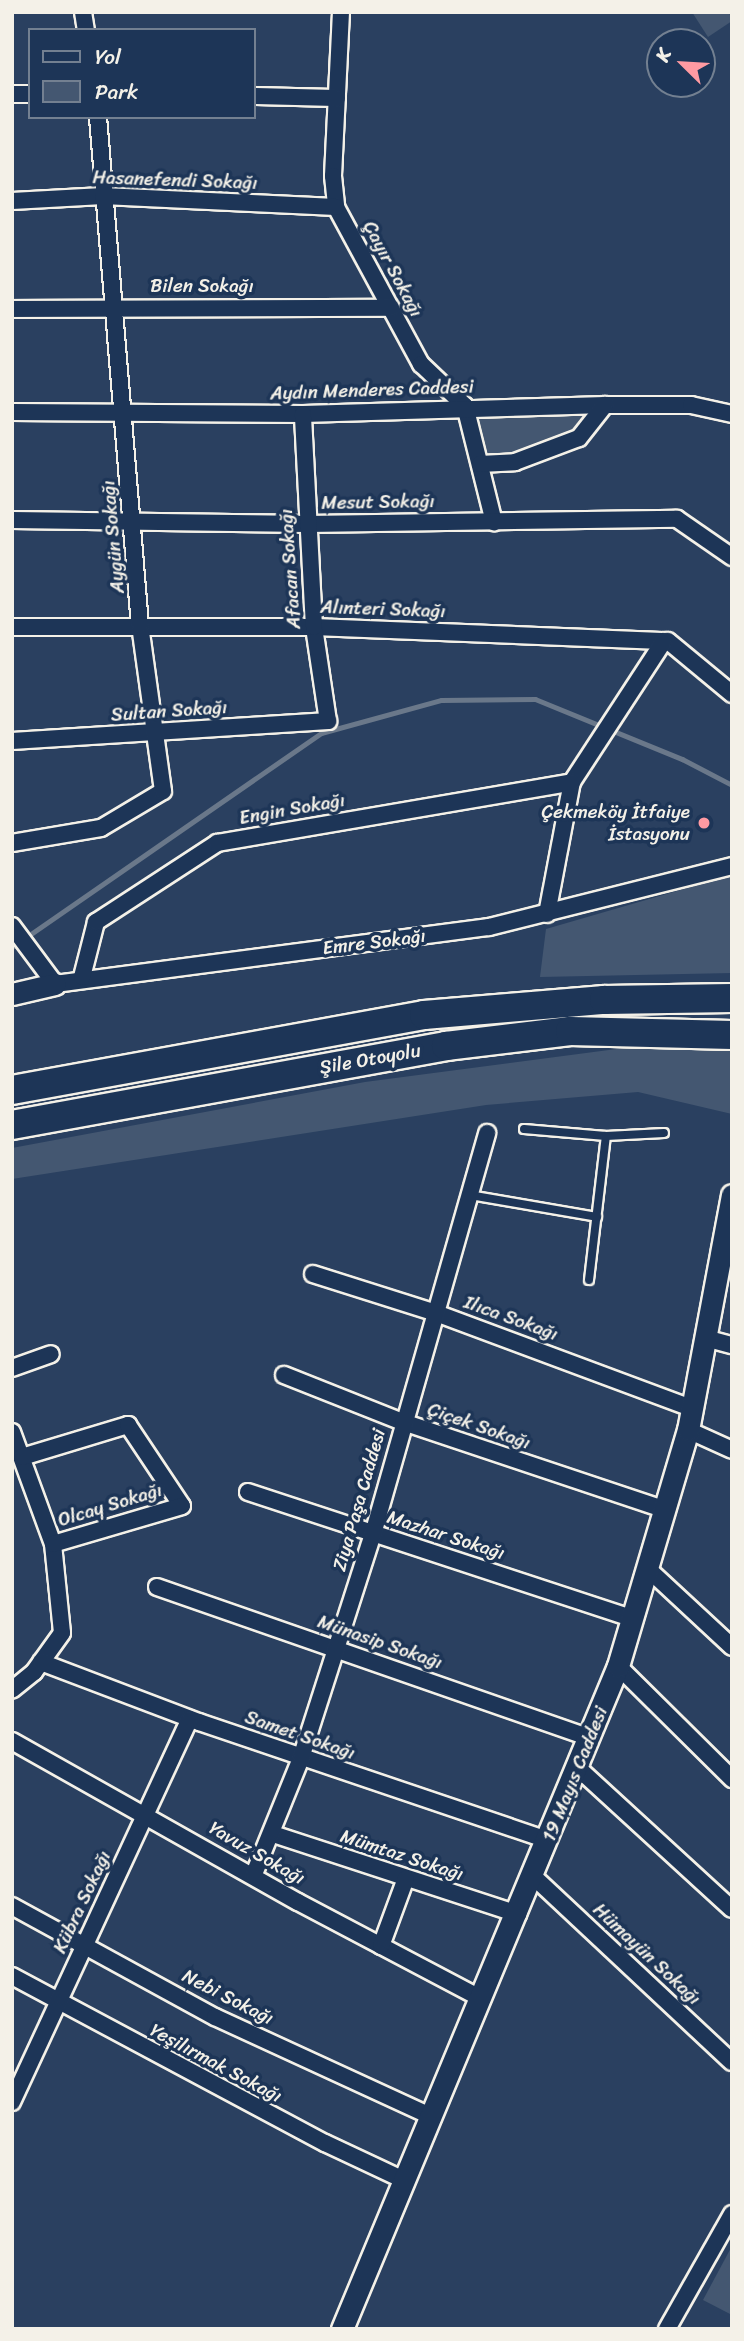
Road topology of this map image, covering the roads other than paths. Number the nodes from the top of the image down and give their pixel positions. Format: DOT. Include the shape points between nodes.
graph roads {
  1 [pos="341,12"];
  2 [pos="256,96"];
  3 [pos="337,98"];
  4 [pos="98,119"];
  5 [pos="103,196"];
  6 [pos="12,201"];
  7 [pos="336,207"];
  8 [pos="117,306"];
  9 [pos="391,308"];
  10 [pos="12,309"];
  11 [pos="605,405"];
  12 [pos="465,406"];
  13 [pos="12,412"];
  14 [pos="123,414"];
  15 [pos="303,414"];
  16 [pos="732,414"];
  17 [pos="480,464"];
  18 [pos="12,520"];
  19 [pos="134,522"];
  20 [pos="494,522"];
  21 [pos="307,524"];
  22 [pos="732,557"];
  23 [pos="140,625"];
  24 [pos="12,627"];
  25 [pos="314,627"];
  26 [pos="664,641"];
  27 [pos="732,694"];
  28 [pos="328,721"];
  29 [pos="152,734"];
  30 [pos="12,740"];
  31 [pos="572,782"];
  32 [pos="12,843"];
  33 [pos="732,866"];
  34 [pos="547,914"];
  35 [pos="14,929"];
  36 [pos="82,977"];
  37 [pos="55,984"];
  38 [pos="12,994"];
  39 [pos="732,998"];
  40 [pos="732,1035"];
  41 [pos="12,1090"];
  42 [pos="12,1125"];
  43 [pos="524,1129"];
  44 [pos="487,1133"];
  45 [pos="664,1133"];
  46 [pos="606,1136"];
  47 [pos="470,1195"];
  48 [pos="732,1195"];
  49 [pos="597,1217"];
  50 [pos="313,1274"];
  51 [pos="589,1280"];
  52 [pos="436,1313"];
  53 [pos="705,1338"];
  54 [pos="732,1345"];
  55 [pos="51,1354"];
  56 [pos="12,1368"];
  57 [pos="284,1375"];
  58 [pos="692,1408"];
  59 [pos="404,1422"];
  60 [pos="688,1430"];
  61 [pos="12,1432"];
  62 [pos="732,1450"];
  63 [pos="22,1457"];
  64 [pos="248,1492"];
  65 [pos="663,1509"];
  66 [pos="373,1534"];
  67 [pos="53,1544"];
  68 [pos="647,1568"];
  69 [pos="157,1587"];
  70 [pos="631,1618"];
  71 [pos="732,1647"];
  72 [pos="334,1648"];
  73 [pos="41,1662"];
  74 [pos="618,1666"];
  75 [pos="12,1690"];
  76 [pos="190,1719"];
  77 [pos="588,1737"];
  78 [pos="12,1741"];
  79 [pos="301,1758"];
  80 [pos="579,1769"];
  81 [pos="732,1779"];
  82 [pos="146,1814"];
  83 [pos="273,1835"];
  84 [pos="548,1840"];
  85 [pos="254,1874"];
  86 [pos="533,1876"];
  87 [pos="407,1878"];
  88 [pos="12,1906"];
  89 [pos="732,1909"];
  90 [pos="518,1914"];
  91 [pos="86,1944"];
  92 [pos="381,1946"];
  93 [pos="12,1976"];
  94 [pos="482,1999"];
  95 [pos="58,2003"];
  96 [pos="732,2062"];
  97 [pos="12,2102"];
  98 [pos="430,2116"];
  99 [pos="404,2180"];
  100 [pos="732,2214"];
  101 [pos="727,2232"];
  102 [pos="342,2329"];
  103 [pos="667,2329"];
  1 -- 3 [label="street, Çayır Sokağı"];
  2 -- 3 [label="street"];
  3 -- 7 [label="street, Çayır Sokağı"];
  4 -- 5 [label="street, Aygün Sokağı"];
  5 -- 6 [label="street, Hasanefendi Sokağı"];
  5 -- 7 [label="street, Hasanefendi Sokağı"];
  5 -- 8 [label="street, Aygün Sokağı"];
  7 -- 9 [label="street, Çayır Sokağı"];
  8 -- 9 [label="street, Bilen Sokağı"];
  8 -- 10 [label="street, Bilen Sokağı"];
  8 -- 14 [label="street, Aygün Sokağı"];
  9 -- 12 [label="street, Çayır Sokağı" via="421,364"];
  11 -- 12 [label="street, Aydın Menderes Caddesi" via="526,410"];
  11 -- 16 [label="street, Aydın Menderes Caddesi" via="691,405"];
  11 -- 17 [label="street" via="579,438 515,462"];
  12 -- 15 [label="street, Aydın Menderes Caddesi"];
  12 -- 17 [label="street"];
  13 -- 14 [label="street, Aydın Menderes Caddesi"];
  14 -- 15 [label="street, Aydın Menderes Caddesi"];
  14 -- 19 [label="street, Aygün Sokağı"];
  15 -- 21 [label="street, Afacan Sokağı"];
  17 -- 20 [label="street"];
  18 -- 19 [label="street, Mesut Sokağı"];
  19 -- 21 [label="street, Mesut Sokağı"];
  19 -- 23 [label="street, Aygün Sokağı"];
  20 -- 21 [label="street, Mesut Sokağı"];
  20 -- 22 [label="street, Mesut Sokağı" via="677,519"];
  21 -- 25 [label="street, Afacan Sokağı"];
  23 -- 24 [label="street, Alınteri Sokağı"];
  23 -- 25 [label="street, Alınteri Sokağı"];
  23 -- 29 [label="street, Aygün Sokağı"];
  25 -- 26 [label="street, Alınteri Sokağı"];
  25 -- 28 [label="street, Afacan Sokağı"];
  26 -- 27 [label="street"];
  26 -- 31 [label="street"];
  28 -- 29 [label="street, Sultan Sokağı"];
  29 -- 30 [label="street, Sultan Sokağı"];
  29 -- 32 [label="street, Aygün Sokağı" via="163,791 101,828"];
  31 -- 34 [label="street"];
  31 -- 36 [label="street, Engin Sokağı" via="217,844 96,922"];
  33 -- 34 [label="street, Emre Sokağı"];
  34 -- 36 [label="street, Emre Sokağı" via="489,927"];
  35 -- 37 [label="street"];
  36 -- 37 [label="street, Emre Sokağı"];
  37 -- 38 [label="street, Emre Sokağı"];
  39 -- 41 [label="highway, Şile Otoyolu" via="604,1000 425,1015"];
  40 -- 42 [label="highway, Şile Otoyolu" via="570,1031 446,1046"];
  43 -- 46 [label="lane"];
  44 -- 47 [label="street, Ziya Paşa Caddesi"];
  45 -- 46 [label="lane"];
  46 -- 49 [label="lane"];
  47 -- 49 [label="lane"];
  47 -- 52 [label="street, Ziya Paşa Caddesi"];
  48 -- 53 [label="street, 19 Mayıs Caddesi"];
  49 -- 51 [label="lane"];
  50 -- 52 [label="street, Ilıca Sokağı"];
  52 -- 58 [label="street, Ilıca Sokağı"];
  52 -- 59 [label="street, Ziya Paşa Caddesi"];
  53 -- 54 [label="street"];
  53 -- 58 [label="street, 19 Mayıs Caddesi"];
  55 -- 56 [label="street"];
  57 -- 59 [label="street, Çiçek Sokağı"];
  58 -- 60 [label="street, 19 Mayıs Caddesi"];
  59 -- 65 [label="street, Çiçek Sokağı"];
  59 -- 66 [label="street, Ziya Paşa Caddesi"];
  60 -- 62 [label="street"];
  60 -- 65 [label="street, 19 Mayıs Caddesi"];
  61 -- 63 [label="street"];
  63 -- 67 [label="street"];
  63 -- 67 [label="street, Olcay Sokağı" via="128,1425 182,1506"];
  64 -- 66 [label="street, Mazhar Sokağı"];
  65 -- 68 [label="street, 19 Mayıs Caddesi"];
  66 -- 70 [label="street, Mazhar Sokağı"];
  66 -- 72 [label="street, Ziya Paşa Caddesi"];
  67 -- 73 [label="street" via="62,1633"];
  68 -- 70 [label="street, 19 Mayıs Caddesi"];
  68 -- 71 [label="street"];
  69 -- 72 [label="street, Münasip Sokağı"];
  70 -- 74 [label="street, 19 Mayıs Caddesi"];
  72 -- 77 [label="street, Münasip Sokağı"];
  72 -- 79 [label="street, Ziya Paşa Caddesi"];
  73 -- 75 [label="street"];
  73 -- 76 [label="street, Samet Sokağı"];
  74 -- 77 [label="street, 19 Mayıs Caddesi"];
  74 -- 81 [label="street"];
  76 -- 79 [label="street, Samet Sokağı"];
  76 -- 82 [label="street, Kübra Sokağı"];
  77 -- 80 [label="street, 19 Mayıs Caddesi"];
  78 -- 82 [label="street, Yavuz Sokağı"];
  79 -- 83 [label="street, Ziya Paşa Caddesi"];
  79 -- 84 [label="street, Samet Sokağı"];
  80 -- 84 [label="street, 19 Mayıs Caddesi"];
  80 -- 89 [label="street"];
  82 -- 85 [label="street, Yavuz Sokağı"];
  82 -- 91 [label="street, Kübra Sokağı"];
  83 -- 85 [label="street, Ziya Paşa Caddesi"];
  83 -- 87 [label="street, Mümtaz Sokağı"];
  84 -- 86 [label="street, 19 Mayıs Caddesi"];
  85 -- 92 [label="street, Yavuz Sokağı"];
  86 -- 90 [label="street, 19 Mayıs Caddesi"];
  86 -- 96 [label="street, Hümayün Sokağı"];
  87 -- 90 [label="street, Mümtaz Sokağı"];
  87 -- 92 [label="street"];
  88 -- 91 [label="street, Nebi Sokağı"];
  90 -- 94 [label="street, 19 Mayıs Caddesi"];
  91 -- 95 [label="street, Kübra Sokağı"];
  91 -- 98 [label="street, Nebi Sokağı" via="215,2017"];
  92 -- 94 [label="street, Yavuz Sokağı"];
  93 -- 95 [label="street, Yeşilırmak Sokağı"];
  94 -- 98 [label="street, 19 Mayıs Caddesi"];
  95 -- 97 [label="street, Kübra Sokağı"];
  95 -- 99 [label="street, Yeşilırmak Sokağı"];
  98 -- 99 [label="street, 19 Mayıs Caddesi"];
  99 -- 102 [label="street, 19 Mayıs Caddesi"];
  100 -- 101 [label="street"];
  101 -- 103 [label="street"];
}
